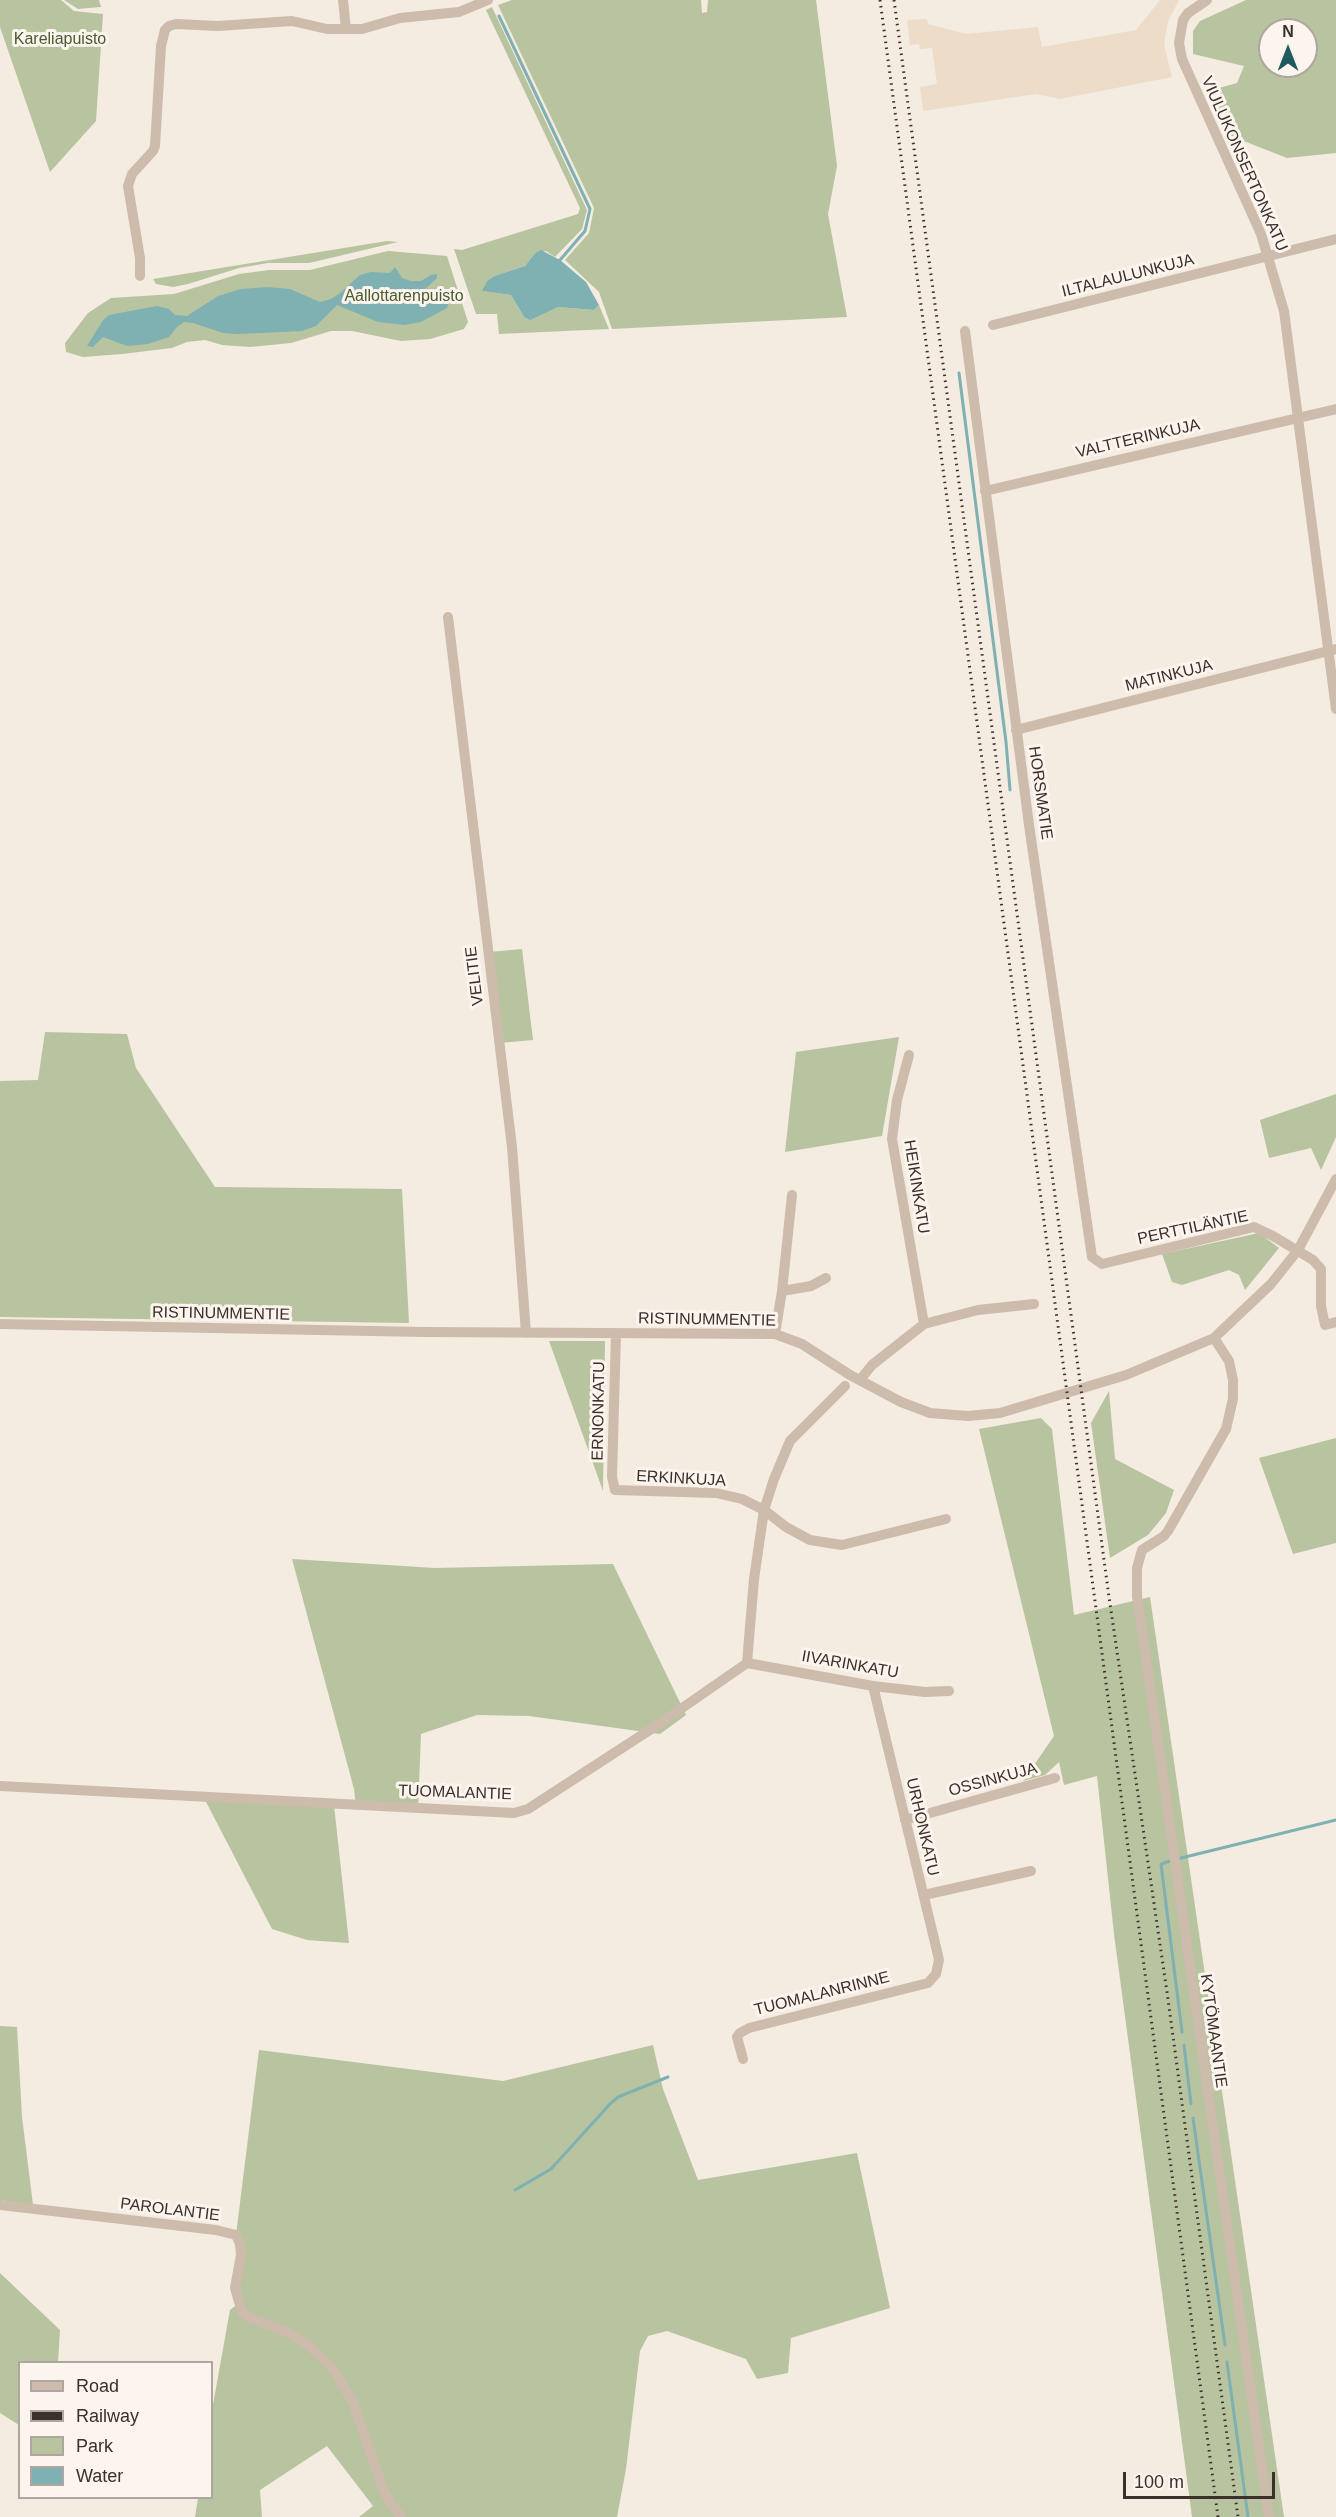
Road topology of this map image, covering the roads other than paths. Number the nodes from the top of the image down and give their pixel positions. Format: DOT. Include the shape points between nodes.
graph roads {
  1 [pos="343,0"];
  2 [pos="488,0"];
  3 [pos="1201,1"];
  4 [pos="346,29"];
  5 [pos="1336,240"];
  6 [pos="1270,257"];
  7 [pos="140,276"];
  8 [pos="993,325"];
  9 [pos="965,331"];
  10 [pos="1336,409"];
  11 [pos="1298,417"];
  12 [pos="986,491"];
  13 [pos="448,617"];
  14 [pos="1332,650"];
  15 [pos="1336,709"];
  16 [pos="1016,730"];
  17 [pos="909,1055"];
  18 [pos="1336,1179"];
  19 [pos="792,1195"];
  20 [pos="1298,1250"];
  21 [pos="1092,1257"];
  22 [pos="825,1278"];
  23 [pos="782,1291"];
  24 [pos="1034,1304"];
  25 [pos="1336,1322"];
  26 [pos="0,1324"];
  27 [pos="924,1324"];
  28 [pos="526,1333"];
  29 [pos="616,1334"];
  30 [pos="775,1334"];
  31 [pos="1214,1338"];
  32 [pos="860,1380"];
  33 [pos="845,1386"];
  34 [pos="615,1490"];
  35 [pos="764,1510"];
  36 [pos="946,1519"];
  37 [pos="747,1663"];
  38 [pos="873,1686"];
  39 [pos="949,1691"];
  40 [pos="1055,1778"];
  41 [pos="0,1786"];
  42 [pos="905,1820"];
  43 [pos="1031,1871"];
  44 [pos="924,1895"];
  45 [pos="936,1974"];
  46 [pos="743,2059"];
  47 [pos="0,2205"];
  48 [pos="401,2517"];
  49 [pos="1269,2517"];
  1 -- 4 [label="street"];
  2 -- 4 [label="street" via="459,12"];
  3 -- 6 [label="street, VIULUKONSERTONKATU" via="1183,20 1179,43 1182,59"];
  4 -- 7 [label="street" via="292,21 218,26 176,24 165,30 156,146 132,174 128,186"];
  5 -- 6 [label="street, ILTALAULUNKUJA"];
  6 -- 8 [label="street, ILTALAULUNKUJA"];
  6 -- 11 [label="street, VIULUKONSERTONKATU" via="1284,311"];
  9 -- 12 [label="street, HORSMATIE"];
  10 -- 11 [label="street, VALTTERINKUJA"];
  11 -- 12 [label="street, VALTTERINKUJA"];
  11 -- 14 [label="street, VIULUKONSERTONKATU"];
  12 -- 16 [label="street, HORSMATIE"];
  13 -- 28 [label="street, VELITIE" via="512,1147"];
  14 -- 15 [label="street, VIULUKONSERTONKATU"];
  14 -- 16 [label="street, MATINKUJA"];
  16 -- 21 [label="street, HORSMATIE"];
  17 -- 27 [label="street, HEIKINKATU" via="892,1139"];
  18 -- 20 [label="street, RISTINUMMENTIE"];
  19 -- 23 [label="street"];
  20 -- 21 [label="street, PERTTILÄNTIE" via="1254,1227 1102,1264"];
  20 -- 25 [label="street, PERTTILÄNTIE" via="1320,1269 1325,1324"];
  20 -- 31 [label="street, RISTINUMMENTIE" via="1271,1284"];
  22 -- 23 [label="street" via="811,1286"];
  23 -- 30 [label="street"];
  24 -- 27 [label="street" via="978,1310"];
  26 -- 28 [label="street, RISTINUMMENTIE"];
  27 -- 32 [label="street" via="872,1365"];
  28 -- 29 [label="street, RISTINUMMENTIE"];
  29 -- 30 [label="street, RISTINUMMENTIE"];
  29 -- 34 [label="street, ERNONKATU" via="612,1477"];
  30 -- 32 [label="street, RISTINUMMENTIE" via="802,1344"];
  31 -- 32 [label="street, RISTINUMMENTIE" via="1126,1375 1000,1413 930,1413"];
  31 -- 49 [label="street, KYTÖMAANTIE" via="1228,1361 1233,1380 1226,1429 1168,1531 1142,1550 1137,1568 1137,1596"];
  33 -- 35 [label="street" via="790,1441"];
  34 -- 35 [label="street, ERKINKUJA" via="716,1493"];
  35 -- 36 [label="street, ERKINKUJA" via="810,1540 843,1545"];
  35 -- 37 [label="street"];
  37 -- 38 [label="street, IIVARINKATU"];
  37 -- 41 [label="street, TUOMALANTIE" via="547,1797 514,1813"];
  38 -- 39 [label="street, IIVARINKATU"];
  38 -- 42 [label="street, URHONKATU"];
  40 -- 42 [label="street, OSSINKUJA"];
  42 -- 44 [label="street, URHONKATU"];
  43 -- 44 [label="street"];
  44 -- 45 [label="street, URHONKATU" via="939,1960"];
  45 -- 46 [label="street, TUOMALANRINNE" via="928,1983 749,2028 737,2037"];
  47 -- 48 [label="street, PAROLANTIE" via="216,2229 236,2235 241,2255 235,2288 242,2312 291,2334 333,2369 353,2402 382,2486"];
}
